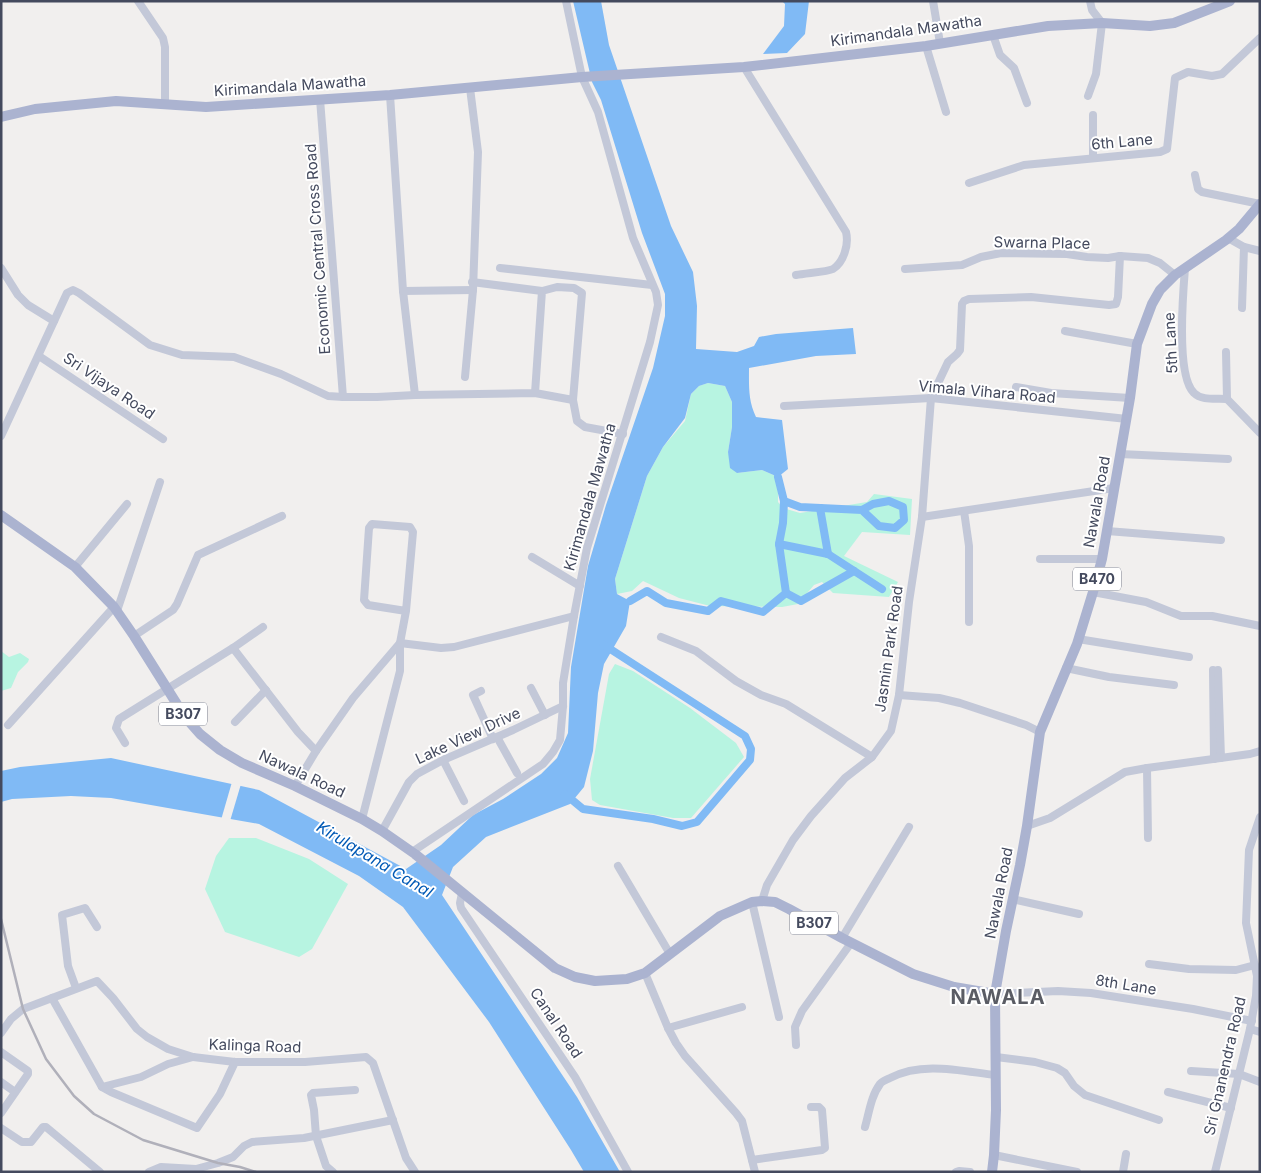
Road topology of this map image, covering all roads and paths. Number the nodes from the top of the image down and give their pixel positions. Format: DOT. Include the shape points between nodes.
graph roads {
  1 [pos="138,1"];
  2 [pos="566,1"];
  3 [pos="933,1"];
  4 [pos="1090,1"];
  5 [pos="1230,1"];
  6 [pos="1102,23"];
  7 [pos="993,35"];
  8 [pos="1260,38"];
  9 [pos="940,44"];
  10 [pos="926,46"];
  11 [pos="744,67"];
  12 [pos="582,77"];
  13 [pos="470,88"];
  14 [pos="390,95"];
  15 [pos="1088,96"];
  16 [pos="320,99"];
  17 [pos="1027,103"];
  18 [pos="165,105"];
  19 [pos="946,112"];
  20 [pos="1093,115"];
  21 [pos="1,117"];
  22 [pos="1093,158"];
  23 [pos="1195,175"];
  24 [pos="969,183"];
  25 [pos="1260,204"];
  26 [pos="1228,238"];
  27 [pos="1244,247"];
  28 [pos="1260,251"];
  29 [pos="1120,256"];
  30 [pos="1,268"];
  31 [pos="500,268"];
  32 [pos="1185,268"];
  33 [pos="905,269"];
  34 [pos="796,274"];
  35 [pos="1175,275"];
  36 [pos="652,285"];
  37 [pos="472,286"];
  38 [pos="403,291"];
  39 [pos="542,291"];
  40 [pos="1242,308"];
  41 [pos="54,321"];
  42 [pos="1065,332"];
  43 [pos="1137,344"];
  44 [pos="1226,352"];
  45 [pos="39,356"];
  46 [pos="465,377"];
  47 [pos="1016,387"];
  48 [pos="535,392"];
  49 [pos="415,395"];
  50 [pos="343,397"];
  51 [pos="932,398"];
  52 [pos="1130,398"];
  53 [pos="1227,399"];
  54 [pos="573,400"];
  55 [pos="784,406"];
  56 [pos="1127,419"];
  57 [pos="1260,433"];
  58 [pos="623,434"];
  59 [pos="1,436"];
  60 [pos="163,439"];
  61 [pos="1120,454"];
  62 [pos="1228,459"];
  63 [pos="160,482"];
  64 [pos="1114,488"];
  65 [pos="127,504"];
  66 [pos="964,511"];
  67 [pos="1,515"];
  68 [pos="282,516"];
  69 [pos="922,517"];
  70 [pos="1107,531"];
  71 [pos="1221,540"];
  72 [pos="532,557"];
  73 [pos="1102,558"];
  74 [pos="1040,559"];
  75 [pos="76,567"];
  76 [pos="580,586"];
  77 [pos="1093,592"];
  78 [pos="116,609"];
  79 [pos="406,611"];
  80 [pos="574,616"];
  81 [pos="969,622"];
  82 [pos="1260,626"];
  83 [pos="263,627"];
  84 [pos="134,636"];
  85 [pos="661,637"];
  86 [pos="1078,639"];
  87 [pos="400,643"];
  88 [pos="233,648"];
  89 [pos="1189,657"];
  90 [pos="1066,668"];
  91 [pos="1215,670"];
  92 [pos="1174,684"];
  93 [pos="531,688"];
  94 [pos="167,690"];
  95 [pos="266,690"];
  96 [pos="481,691"];
  97 [pos="899,695"];
  98 [pos="563,706"];
  99 [pos="545,715"];
  100 [pos="235,722"];
  101 [pos="8,725"];
  102 [pos="1040,732"];
  103 [pos="495,738"];
  104 [pos="125,744"];
  105 [pos="316,751"];
  106 [pos="1260,751"];
  107 [pos="872,757"];
  108 [pos="1217,759"];
  109 [pos="444,760"];
  110 [pos="1147,768"];
  111 [pos="517,773"];
  112 [pos="295,786"];
  113 [pos="464,800"];
  114 [pos="1260,818"];
  115 [pos="362,819"];
  116 [pos="1027,826"];
  117 [pos="909,827"];
  118 [pos="382,831"];
  119 [pos="1148,838"];
  120 [pos="413,853"];
  121 [pos="618,866"];
  122 [pos="462,893"];
  123 [pos="1012,899"];
  124 [pos="757,901"];
  125 [pos="1079,914"];
  126 [pos="97,928"];
  127 [pos="846,941"];
  128 [pos="670,954"];
  129 [pos="1149,964"];
  130 [pos="1255,966"];
  131 [pos="645,972"];
  132 [pos="1258,976"];
  133 [pos="76,988"];
  134 [pos="995,994"];
  135 [pos="52,998"];
  136 [pos="742,1007"];
  137 [pos="779,1018"];
  138 [pos="1251,1025"];
  139 [pos="668,1028"];
  140 [pos="1260,1032"];
  141 [pos="1,1033"];
  142 [pos="796,1045"];
  143 [pos="1,1052"];
  144 [pos="193,1057"];
  145 [pos="996,1058"];
  146 [pos="235,1062"];
  147 [pos="1191,1071"];
  148 [pos="1239,1074"];
  149 [pos="995,1075"];
  150 [pos="1,1082"];
  151 [pos="1260,1082"];
  152 [pos="102,1087"];
  153 [pos="355,1090"];
  154 [pos="16,1092"];
  155 [pos="1168,1092"];
  156 [pos="810,1107"];
  157 [pos="1231,1108"];
  158 [pos="2,1112"];
  159 [pos="393,1120"];
  160 [pos="1159,1120"];
  161 [pos="865,1127"];
  162 [pos="1,1128"];
  163 [pos="316,1136"];
  164 [pos="1126,1154"];
  165 [pos="994,1155"];
  166 [pos="752,1160"];
  167 [pos="100,1172"];
  168 [pos="149,1172"];
  169 [pos="333,1172"];
  170 [pos="415,1172"];
  171 [pos="628,1172"];
  172 [pos="755,1172"];
  173 [pos="956,1172"];
  174 [pos="970,1172"];
  175 [pos="992,1172"];
  176 [pos="1076,1172"];
  177 [pos="1122,1172"];
  178 [pos="1215,1172"];
  1 -- 18 [label="street" via="163,38"];
  2 -- 12 [label="street"];
  3 -- 9 [label="street"];
  4 -- 6 [label="street" via="1092,10"];
  5 -- 6 [label="main road, Kirimandala Mawatha" via="1174,23 1150,26"];
  6 -- 7 [label="main road, Kirimandala Mawatha" via="1048,26"];
  6 -- 15 [label="street" via="1096,74"];
  7 -- 9 [label="main road, Kirimandala Mawatha"];
  7 -- 17 [label="street" via="1000,55 1014,68"];
  8 -- 22 [label="street, 6th Lane" via="1222,74 1212,76 1188,72 1175,78 1167,149"];
  9 -- 10 [label="main road, Kirimandala Mawatha"];
  10 -- 11 [label="main road, Kirimandala Mawatha"];
  10 -- 19 [label="street"];
  11 -- 12 [label="main road, Kirimandala Mawatha"];
  11 -- 34 [label="street" via="846,232 848,240 841,261 832,269"];
  12 -- 13 [label="main road, Kirimandala Mawatha"];
  12 -- 36 [label="street, Kirimandala Mawatha" via="598,112 633,238"];
  13 -- 14 [label="main road, Kirimandala Mawatha"];
  13 -- 37 [label="street" via="478,152"];
  14 -- 16 [label="main road, Kirimandala Mawatha"];
  14 -- 38 [label="street"];
  16 -- 18 [label="main road, Kirimandala Mawatha" via="206,107"];
  16 -- 50 [label="street, Economic Central Cross Road"];
  18 -- 21 [label="main road, Kirimandala Mawatha" via="116,101 35,109"];
  20 -- 22 [label="street"];
  22 -- 24 [label="street, 6th Lane" via="1024,165"];
  23 -- 25 [label="street" via="1198,190 1202,192"];
  25 -- 26 [label="main road, Nawala Road / B470" via="1240,229"];
  26 -- 27 [label="street"];
  26 -- 32 [label="main road, Nawala Road / B470"];
  27 -- 28 [label="street"];
  27 -- 40 [label="street"];
  29 -- 33 [label="street, Swarna Place" via="1001,253 962,264"];
  29 -- 35 [label="street, Swarna Place" via="1148,258"];
  29 -- 51 [label="street, Jasmin Park Road" via="1116,304 1031,296 964,301 960,350 948,362"];
  30 -- 41 [label="street" via="18,296"];
  31 -- 36 [label="street"];
  32 -- 35 [label="main road, Nawala Road / B470"];
  32 -- 53 [label="street, 5th Lane" via="1182,349 1187,381 1193,393 1203,398"];
  35 -- 43 [label="main road, Nawala Road / B470" via="1152,304"];
  36 -- 58 [label="street, Kirimandala Mawatha" via="658,305"];
  37 -- 38 [label="street"];
  37 -- 39 [label="street"];
  37 -- 46 [label="street"];
  38 -- 49 [label="street"];
  39 -- 48 [label="street"];
  39 -- 54 [label="street" via="557,287 574,288 582,293"];
  41 -- 45 [label="street"];
  41 -- 50 [label="street" via="67,293 73,290 150,345 182,355 234,357 328,396"];
  42 -- 43 [label="street"];
  43 -- 52 [label="main road, Nawala Road / B470"];
  44 -- 53 [label="street"];
  45 -- 59 [label="street"];
  45 -- 60 [label="street, Sri Vijaya Road"];
  47 -- 52 [label="street" via="1050,393"];
  48 -- 49 [label="street"];
  48 -- 54 [label="street"];
  49 -- 50 [label="street"];
  51 -- 55 [label="street, Vimala Vihara Road"];
  51 -- 56 [label="street, Vimala Vihara Road"];
  51 -- 69 [label="street, Jasmin Park Road"];
  52 -- 56 [label="main road, Nawala Road / B470"];
  53 -- 57 [label="street"];
  54 -- 58 [label="street" via="577,421 585,427"];
  56 -- 61 [label="main road, Nawala Road / B470"];
  58 -- 76 [label="street, Kirimandala Mawatha" via="587,548"];
  61 -- 62 [label="street"];
  61 -- 64 [label="main road, Nawala Road / B470"];
  63 -- 78 [label="street"];
  64 -- 66 [label="street"];
  64 -- 70 [label="main road, Nawala Road / B470"];
  65 -- 75 [label="street"];
  66 -- 69 [label="street"];
  66 -- 81 [label="street" via="969,546"];
  67 -- 75 [label="main road, Nawala Road / B307"];
  68 -- 84 [label="street" via="198,555 173,610"];
  69 -- 97 [label="street, Jasmin Park Road"];
  70 -- 71 [label="street"];
  70 -- 73 [label="main road, Nawala Road / B470"];
  72 -- 76 [label="street"];
  73 -- 74 [label="street"];
  73 -- 77 [label="main road, Nawala Road / B470"];
  75 -- 78 [label="main road, Nawala Road / B307"];
  76 -- 80 [label="street, Kirimandala Mawatha"];
  77 -- 82 [label="street" via="1146,602 1182,616 1212,616"];
  77 -- 86 [label="main road, Nawala Road / B470"];
  78 -- 84 [label="main road, Nawala Road / B307"];
  78 -- 101 [label="street"];
  79 -- 79 [label="street" via="368,605 364,600 369,528 372,524 410,527 413,532"];
  79 -- 87 [label="street"];
  80 -- 87 [label="street" via="454,647"];
  80 -- 98 [label="street, Kirimandala Mawatha" via="563,683"];
  83 -- 88 [label="street"];
  84 -- 94 [label="main road, Nawala Road / B307"];
  85 -- 107 [label="street" via="696,651 736,681 786,704"];
  86 -- 89 [label="street"];
  86 -- 90 [label="main road, Nawala Road / B470"];
  87 -- 105 [label="street" via="353,698"];
  87 -- 115 [label="street" via="400,671"];
  88 -- 94 [label="street"];
  88 -- 95 [label="street"];
  90 -- 92 [label="street" via="1109,677"];
  90 -- 102 [label="main road, Nawala Road / B470"];
  91 -- 108 [label="street"];
  93 -- 99 [label="street"];
  94 -- 104 [label="street" via="119,720 116,728"];
  94 -- 112 [label="main road, Nawala Road / B307" via="195,729 220,750"];
  95 -- 100 [label="street"];
  95 -- 105 [label="street"];
  96 -- 103 [label="street" via="473,695"];
  97 -- 102 [label="street" via="960,703"];
  97 -- 107 [label="street, Jasmin Park Road" via="891,731"];
  98 -- 99 [label="street, Lake View Drive"];
  98 -- 120 [label="street, Kirimandala Mawatha" via="560,740 543,764"];
  99 -- 103 [label="street, Lake View Drive"];
  102 -- 116 [label="main road, Nawala Road / B470"];
  103 -- 109 [label="street, Lake View Drive"];
  103 -- 111 [label="street"];
  105 -- 112 [label="street"];
  106 -- 108 [label="street"];
  107 -- 124 [label="street, Jasmin Park Road" via="846,778 811,816"];
  108 -- 110 [label="street"];
  109 -- 113 [label="street"];
  109 -- 118 [label="street, Lake View Drive" via="416,774"];
  110 -- 116 [label="street" via="1125,772 1050,818"];
  110 -- 119 [label="street"];
  112 -- 115 [label="main road, Nawala Road / B307"];
  114 -- 130 [label="street, Sri Gnanendra Road" via="1249,850 1247,886 1246,923"];
  115 -- 118 [label="main road, Nawala Road / B307"];
  116 -- 123 [label="main road, Nawala Road / B470"];
  117 -- 127 [label="street"];
  118 -- 120 [label="main road, Nawala Road / B307"];
  120 -- 122 [label="main road, Nawala Road / B307"];
  121 -- 128 [label="street"];
  122 -- 131 [label="main road, Nawala Road / B307" via="556,968 575,977 595,981 627,979"];
  122 -- 171 [label="street, Canal Road" via="461,908 576,1076"];
  123 -- 125 [label="street"];
  123 -- 134 [label="main road, Nawala Road / B470"];
  124 -- 127 [label="main road, B307" via="775,902"];
  124 -- 128 [label="main road, B307" via="720,916"];
  124 -- 137 [label="street"];
  126 -- 133 [label="street" via="85,908 62,915 68,966"];
  127 -- 134 [label="main road, B307" via="913,974"];
  127 -- 142 [label="street" via="802,1011 795,1028"];
  128 -- 131 [label="main road, B307"];
  129 -- 130 [label="street" via="1198,970 1236,970"];
  130 -- 132 [label="street, Sri Gnanendra Road"];
  131 -- 139 [label="street"];
  132 -- 138 [label="street, Sri Gnanendra Road"];
  133 -- 135 [label="street, Kalinga Road"];
  133 -- 144 [label="street, Kalinga Road" via="97,981 136,1029 168,1049"];
  134 -- 138 [label="street, 8th Lane" via="1091,993 1193,1009"];
  134 -- 145 [label="main road, Nawala Road"];
  135 -- 141 [label="street, Kalinga Road" via="23,1009"];
  135 -- 152 [label="street"];
  136 -- 139 [label="street"];
  138 -- 140 [label="street, 8th Lane"];
  138 -- 148 [label="street, Sri Gnanendra Road"];
  139 -- 166 [label="street" via="685,1056 742,1121"];
  143 -- 154 [label="street" via="28,1070"];
  144 -- 146 [label="street, Kalinga Road"];
  144 -- 152 [label="street" via="141,1077"];
  145 -- 149 [label="main road, Nawala Road"];
  145 -- 160 [label="street" via="1056,1068 1085,1095"];
  146 -- 152 [label="street" via="220,1094 197,1128"];
  146 -- 159 [label="street, Kalinga Road" via="305,1062 366,1057 373,1063"];
  147 -- 148 [label="street"];
  148 -- 151 [label="street"];
  148 -- 157 [label="street, Sri Gnanendra Road"];
  149 -- 161 [label="street" via="933,1068 898,1074 881,1083 872,1100"];
  149 -- 165 [label="main road, Nawala Road"];
  150 -- 154 [label="street"];
  153 -- 163 [label="street" via="311,1095"];
  154 -- 158 [label="street"];
  155 -- 157 [label="street"];
  156 -- 166 [label="street" via="822,1110 825,1148"];
  157 -- 178 [label="street, Sri Gnanendra Road"];
  159 -- 163 [label="street"];
  159 -- 170 [label="street, Kalinga Road" via="406,1158"];
  162 -- 167 [label="street" via="22,1142 31,1142 43,1126 46,1127"];
  163 -- 168 [label="street" via="252,1142 218,1163 196,1169 161,1167"];
  163 -- 169 [label="street" via="326,1166"];
  164 -- 177 [label="street"];
  165 -- 175 [label="main road, Nawala Road"];
  165 -- 176 [label="street"];
  166 -- 172 [label="street"];
  173 -- 174 [label="street"];
}
